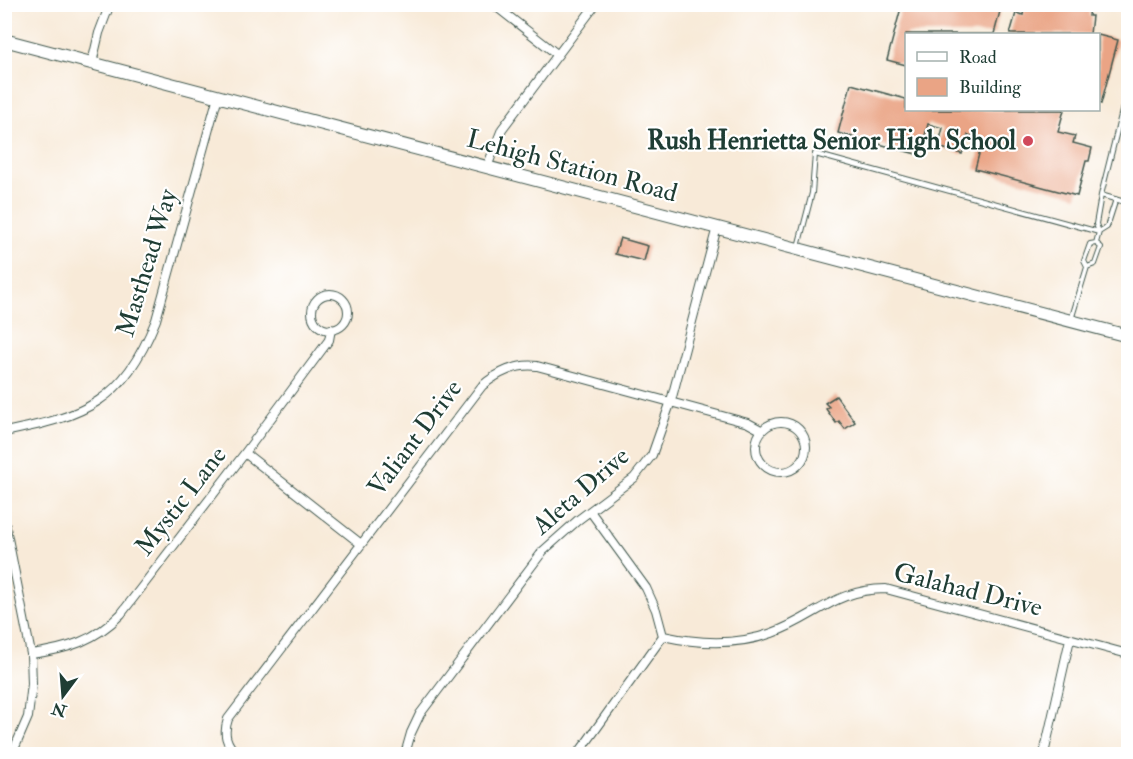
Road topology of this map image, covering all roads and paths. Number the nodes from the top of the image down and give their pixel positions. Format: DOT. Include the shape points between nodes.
graph roads {
  1 [pos="110,4"];
  2 [pos="494,4"];
  3 [pos="596,4"];
  4 [pos="4,40"];
  5 [pos="558,55"];
  6 [pos="92,63"];
  7 [pos="1128,87"];
  8 [pos="218,96"];
  9 [pos="487,167"];
  10 [pos="1101,195"];
  11 [pos="1116,199"];
  12 [pos="1128,203"];
  13 [pos="717,227"];
  14 [pos="1099,232"];
  15 [pos="1096,243"];
  16 [pos="798,248"];
  17 [pos="1087,267"];
  18 [pos="1071,321"];
  19 [pos="331,329"];
  20 [pos="1128,336"];
  21 [pos="671,401"];
  22 [pos="761,430"];
  23 [pos="4,432"];
  24 [pos="245,453"];
  25 [pos="590,511"];
  26 [pos="4,518"];
  27 [pos="6,532"];
  28 [pos="361,544"];
  29 [pos="663,636"];
  30 [pos="1070,639"];
  31 [pos="31,654"];
  32 [pos="1128,654"];
  33 [pos="12,754"];
  34 [pos="237,754"];
  35 [pos="405,754"];
  36 [pos="578,754"];
  37 [pos="1044,754"];
  1 -- 6 [label="street"];
  2 -- 5 [label="street"];
  3 -- 5 [label="street"];
  4 -- 6 [label="main road, Lehigh Station Road"];
  5 -- 9 [label="street" via="502,129"];
  6 -- 8 [label="main road, Lehigh Station Road"];
  7 -- 10 [label="lane"];
  8 -- 9 [label="main road, Lehigh Station Road"];
  8 -- 23 [label="street, Masthead Way" via="156,320 136,362 122,380 89,407 53,422"];
  9 -- 13 [label="main road, Lehigh Station Road"];
  10 -- 11 [label="lane"];
  10 -- 14 [label="lane" via="1096,224"];
  11 -- 12 [label="lane"];
  11 -- 14 [label="lane" via="1107,227"];
  13 -- 16 [label="main road, Lehigh Station Road"];
  13 -- 21 [label="street, Aleta Drive"];
  14 -- 15 [label="lane"];
  14 -- 16 [label="lane" via="815,154 812,193"];
  15 -- 17 [label="lane" via="1090,244 1084,261"];
  15 -- 17 [label="lane" via="1101,248 1095,264"];
  16 -- 18 [label="main road, Lehigh Station Road"];
  17 -- 18 [label="lane"];
  18 -- 20 [label="main road, Lehigh Station Road"];
  19 -- 19 [label="street, Mystic Lane" via="319,326 313,315 319,298 330,294 340,297 348,311 341,326"];
  19 -- 24 [label="street, Mystic Lane" via="329,340"];
  21 -- 22 [label="street, Valiant Drive"];
  21 -- 25 [label="street, Aleta Drive" via="658,442 645,465"];
  21 -- 28 [label="street, Valiant Drive" via="537,366 502,372 482,386"];
  22 -- 22 [label="street" via="755,446 765,467 789,471 802,460 806,444 799,429 784,422"];
  24 -- 28 [label="street"];
  24 -- 31 [label="street, Mystic Lane" via="113,622 85,642"];
  25 -- 29 [label="street" via="646,588"];
  25 -- 35 [label="street, Aleta Drive" via="534,562 420,714"];
  26 -- 27 [label="street"];
  27 -- 31 [label="street"];
  28 -- 34 [label="street, Valiant Drive" via="228,719 225,733"];
  29 -- 30 [label="street, Galahad Drive" via="706,643 753,639 773,633 846,595 886,589"];
  29 -- 36 [label="street"];
  30 -- 32 [label="street, Galahad Drive"];
  30 -- 37 [label="street"];
  31 -- 33 [label="street" via="31,700 23,732"];
}
